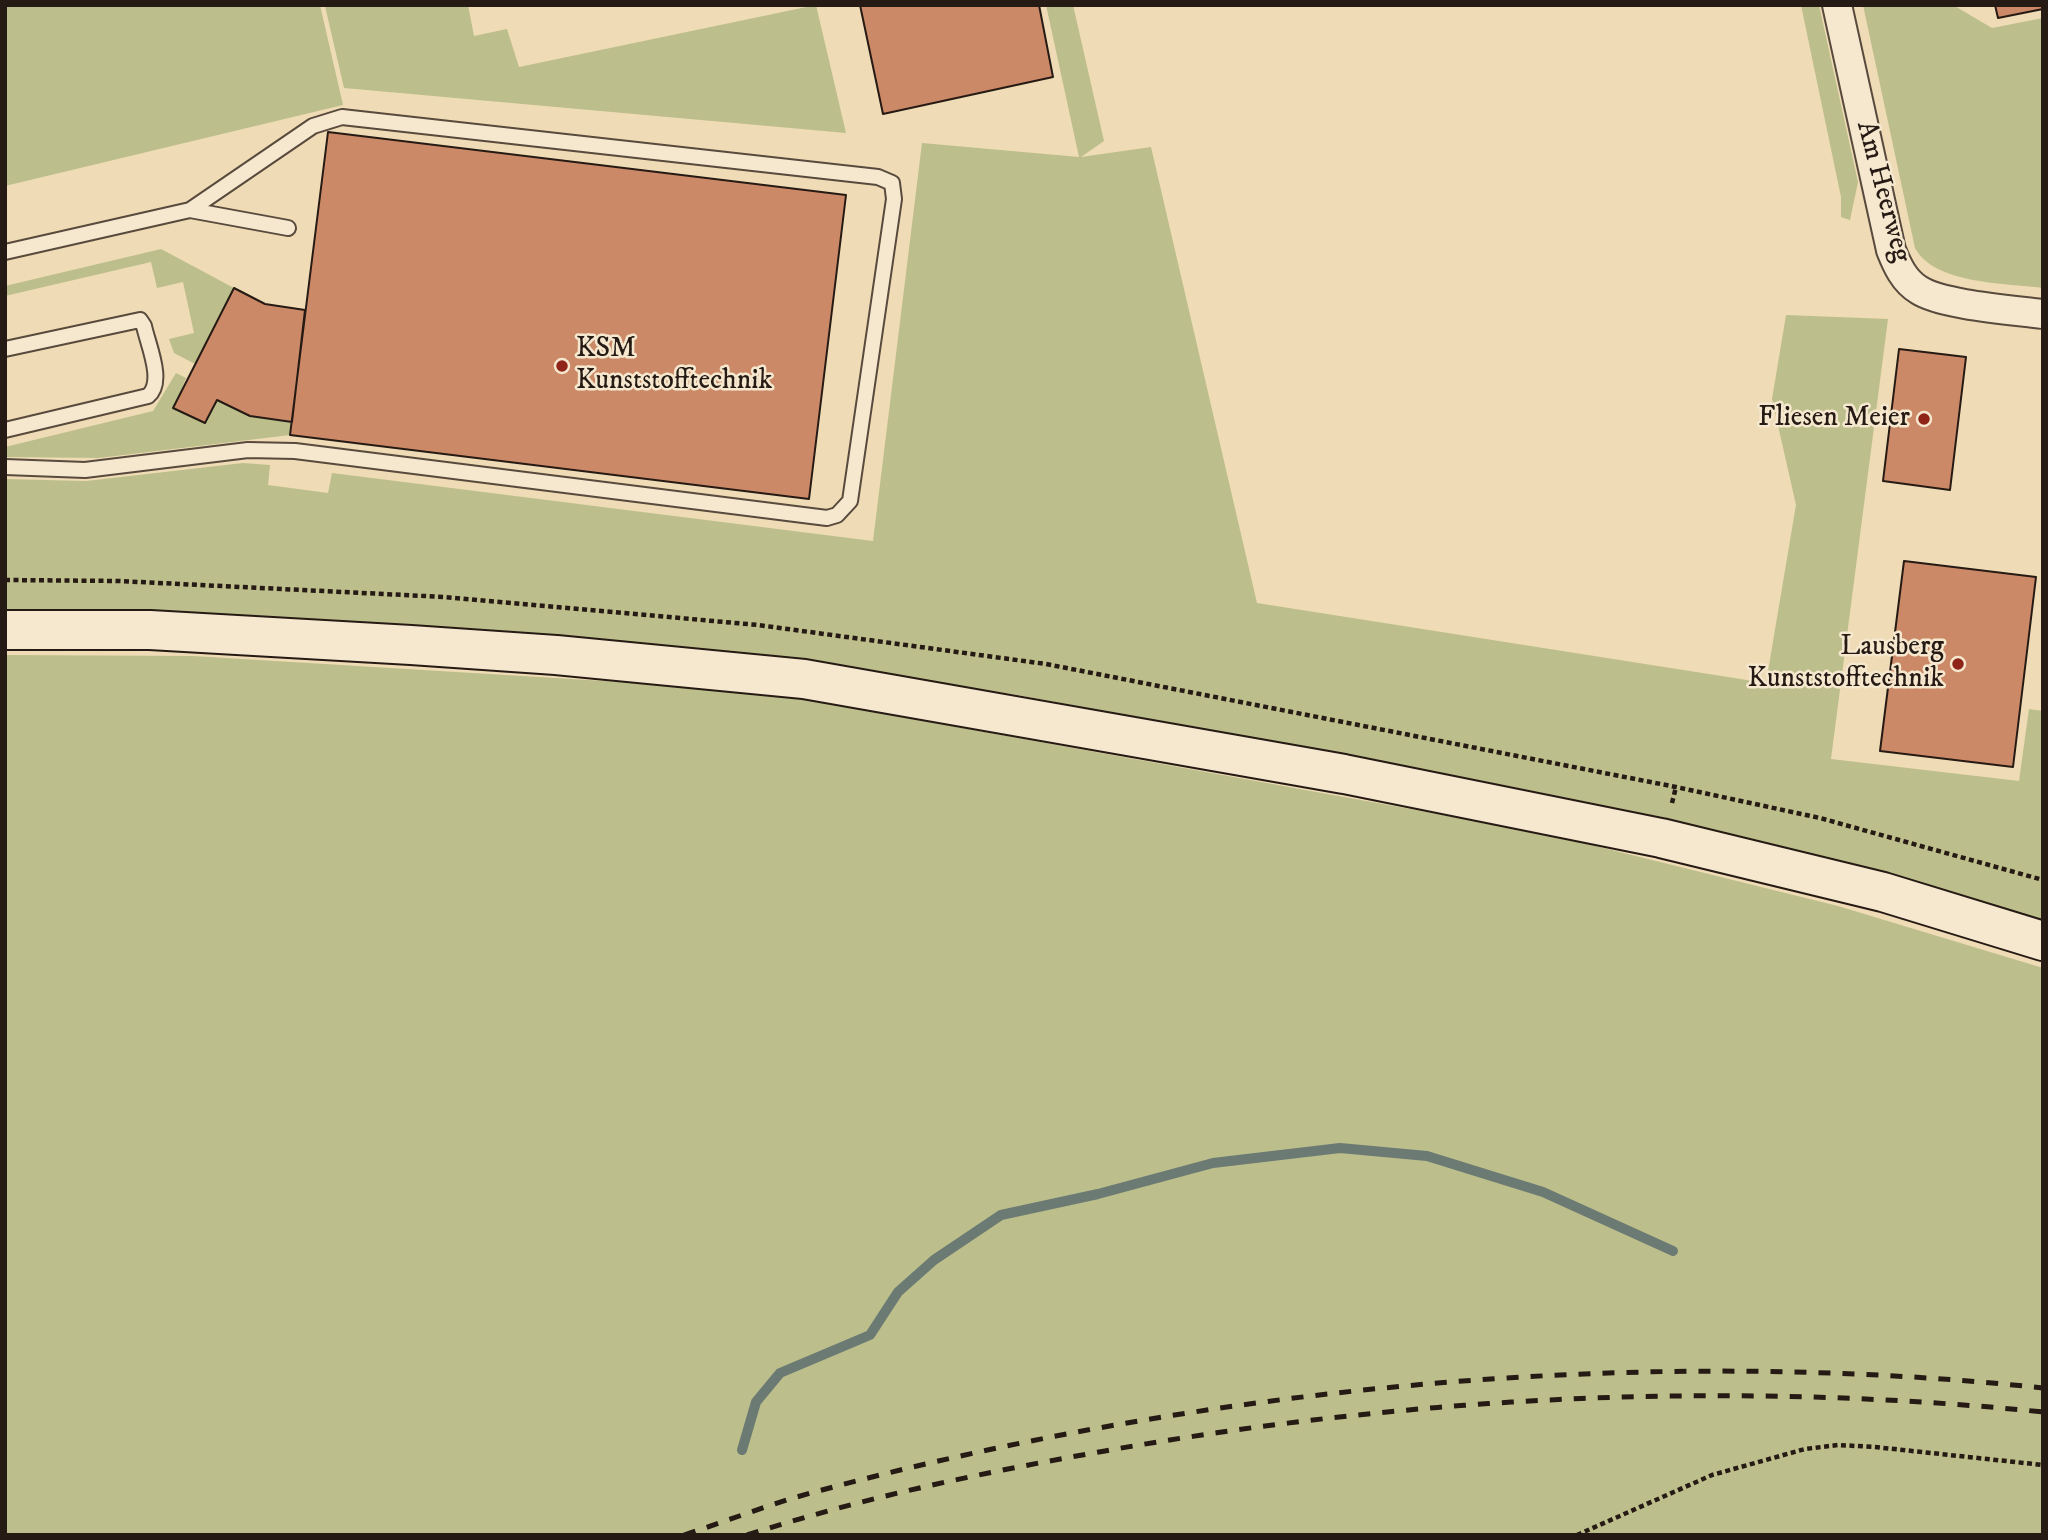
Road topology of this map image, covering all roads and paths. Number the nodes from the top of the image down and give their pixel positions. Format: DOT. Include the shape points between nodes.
graph roads {
  1 [pos="1836,5"];
  2 [pos="190,210"];
  3 [pos="288,228"];
  4 [pos="5,252"];
  5 [pos="2043,314"];
  6 [pos="5,349"];
  7 [pos="5,430"];
  8 [pos="5,467"];
  9 [pos="5,630"];
  10 [pos="2043,941"];
  11 [pos="2043,1465"];
  12 [pos="1577,1535"];
  1 -- 5 [label="street, Am Heerweg" via="1891,250 1900,272 1919,291 1938,297"];
  2 -- 3 [label="lane"];
  2 -- 4 [label="lane"];
  2 -- 8 [label="lane" via="313,126 342,117 878,177 892,183 894,199 850,501 837,515 827,518 270,450 85,470"];
  6 -- 7 [label="lane" via="140,320 156,379 148,396"];
  9 -- 10 [label="main road" via="150,630 397,644 804,679 1290,764 1661,838 1883,892"];
  11 -- 12 [label="path" via="1863,1446 1805,1449 1712,1475"];
}
